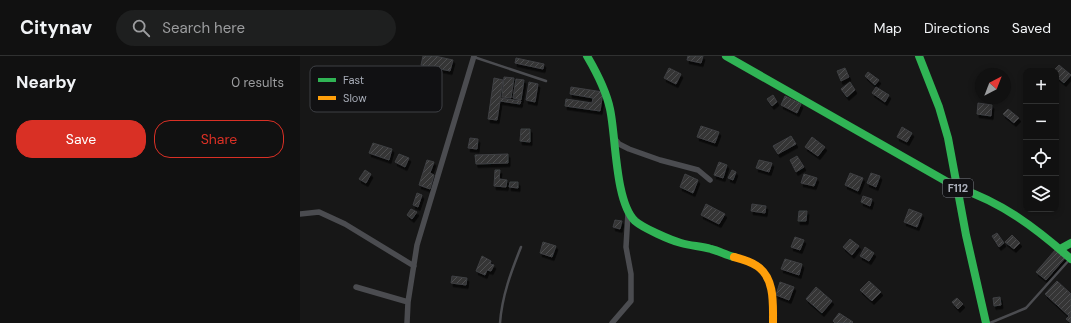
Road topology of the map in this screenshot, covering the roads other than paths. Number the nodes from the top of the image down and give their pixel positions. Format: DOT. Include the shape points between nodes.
graph roads {
  1 [pos="474,56"];
  2 [pos="587,56"];
  3 [pos="726,56"];
  4 [pos="919,56"];
  5 [pos="546,80"];
  6 [pos="614,137"];
  7 [pos="710,180"];
  8 [pos="958,188"];
  9 [pos="628,213"];
  10 [pos="300,214"];
  11 [pos="1071,243"];
  12 [pos="521,247"];
  13 [pos="1060,249"];
  14 [pos="1070,259"];
  15 [pos="414,266"];
  16 [pos="356,287"];
  17 [pos="408,302"];
  18 [pos="407,323"];
  19 [pos="500,323"];
  20 [pos="612,323"];
  21 [pos="773,323"];
  22 [pos="986,323"];
  23 [pos="990,323"];
  1 -- 5 [label="lane"];
  1 -- 15 [label="street"];
  2 -- 6 [label="street" via="605,93"];
  3 -- 8 [label="street"];
  4 -- 8 [label="street, F112" via="939,107"];
  6 -- 7 [label="street" via="619,144 629,149 698,170"];
  6 -- 9 [label="street"];
  8 -- 13 [label="street" via="996,203"];
  8 -- 22 [label="street, F112"];
  9 -- 20 [label="street" via="626,247 631,274 631,301"];
  9 -- 21 [label="street" via="643,226 678,243 717,250 759,267 765,273 771,289"];
  10 -- 15 [label="street" via="319,212 345,224"];
  11 -- 13 [label="street"];
  12 -- 19 [label="lane" via="506,287"];
  13 -- 14 [label="street"];
  14 -- 23 [label="lane" via="1026,308"];
  15 -- 17 [label="street"];
  16 -- 17 [label="street"];
  17 -- 18 [label="street"];
}
